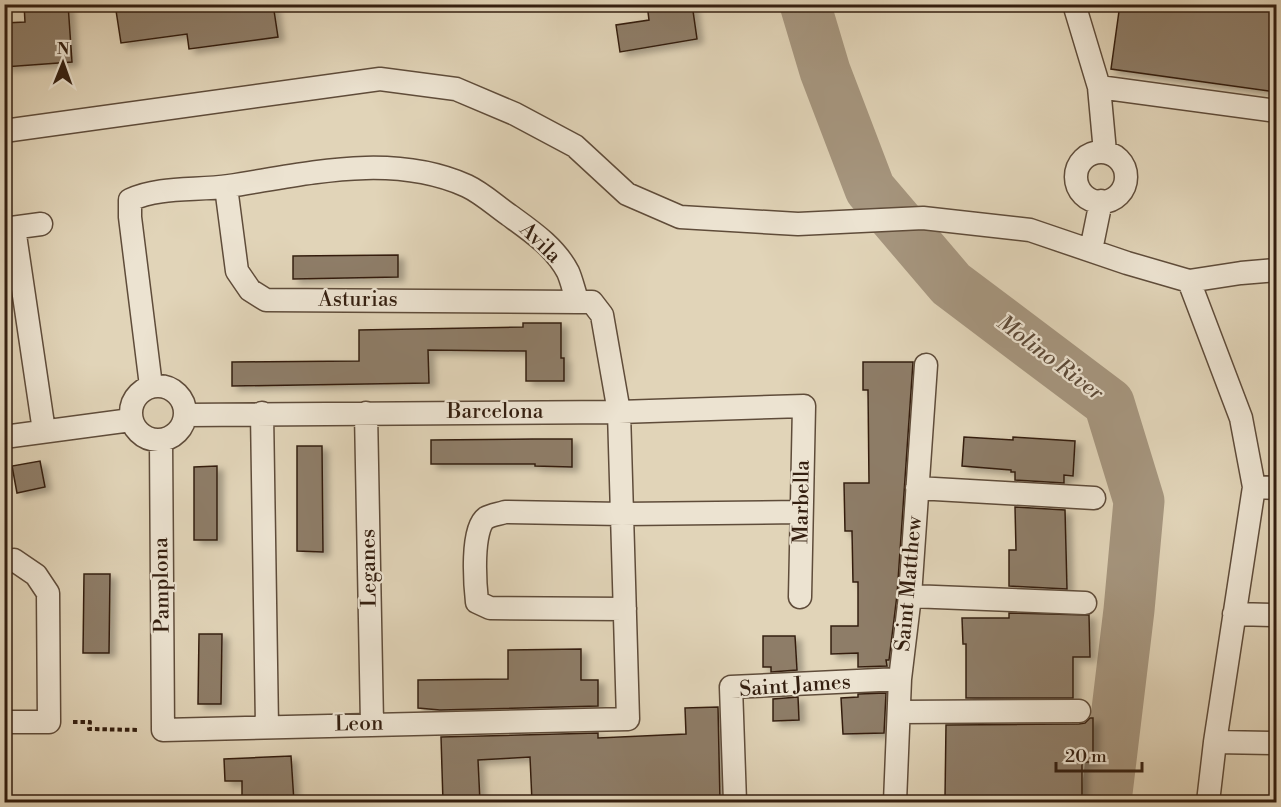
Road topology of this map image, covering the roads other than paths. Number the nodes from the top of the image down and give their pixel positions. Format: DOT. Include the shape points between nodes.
graph roads {
  1 [pos="1074,4"];
  2 [pos="1099,87"];
  3 [pos="1276,111"];
  4 [pos="4,131"];
  5 [pos="1105,152"];
  6 [pos="226,187"];
  7 [pos="1101,201"];
  8 [pos="41,224"];
  9 [pos="9,229"];
  10 [pos="1091,250"];
  11 [pos="1276,270"];
  12 [pos="1189,281"];
  13 [pos="578,302"];
  14 [pos="926,365"];
  15 [pos="152,387"];
  16 [pos="804,406"];
  17 [pos="619,412"];
  18 [pos="262,413"];
  19 [pos="366,413"];
  20 [pos="186,415"];
  21 [pos="131,420"];
  22 [pos="44,431"];
  23 [pos="4,437"];
  24 [pos="160,440"];
  25 [pos="1254,487"];
  26 [pos="917,488"];
  27 [pos="1276,488"];
  28 [pos="1094,498"];
  29 [pos="801,512"];
  30 [pos="622,514"];
  31 [pos="4,562"];
  32 [pos="910,596"];
  33 [pos="800,597"];
  34 [pos="1085,603"];
  35 [pos="625,609"];
  36 [pos="1234,614"];
  37 [pos="1276,615"];
  38 [pos="900,679"];
  39 [pos="1078,711"];
  40 [pos="900,712"];
  41 [pos="4,722"];
  42 [pos="372,723"];
  43 [pos="267,726"];
  44 [pos="163,730"];
  45 [pos="1215,742"];
  46 [pos="1276,743"];
  47 [pos="735,802"];
  48 [pos="895,802"];
  49 [pos="1208,802"];
  1 -- 2 [label="street"];
  2 -- 3 [label="street"];
  2 -- 5 [label="street"];
  4 -- 10 [label="street" via="380,80 456,89 515,114 575,146 627,194 680,216 798,224 922,218 1030,230"];
  5 -- 7 [label="street" via="1120,160 1126,176 1116,198"];
  5 -- 7 [label="street" via="1088,156 1076,176 1081,191"];
  6 -- 13 [label="street, Avila" via="373,167 425,172 469,187 552,249 568,272"];
  6 -- 13 [label="street, Asturias" via="237,271 250,290 266,300"];
  6 -- 15 [label="street, Avila" via="145,194 130,200"];
  7 -- 10 [label="street"];
  8 -- 9 [label="street"];
  9 -- 22 [label="street"];
  10 -- 12 [label="street"];
  11 -- 12 [label="street"];
  12 -- 25 [label="street" via="1241,418"];
  13 -- 17 [label="street" via="592,302 602,315"];
  14 -- 26 [label="street, Saint Matthew"];
  15 -- 20 [label="street" via="175,392"];
  15 -- 21 [label="street" via="137,395"];
  16 -- 17 [label="street, Barcelona"];
  16 -- 29 [label="street, Marbella"];
  17 -- 19 [label="street, Barcelona"];
  17 -- 30 [label="street"];
  18 -- 19 [label="street, Barcelona"];
  18 -- 20 [label="street, Barcelona"];
  18 -- 43 [label="street"];
  19 -- 42 [label="street, Leganes"];
  20 -- 24 [label="street" via="175,434"];
  21 -- 22 [label="street"];
  21 -- 24 [label="street" via="142,436"];
  22 -- 23 [label="street"];
  24 -- 44 [label="street, Pamplona"];
  25 -- 27 [label="street"];
  25 -- 36 [label="street"];
  26 -- 28 [label="street"];
  26 -- 32 [label="street, Saint Matthew"];
  29 -- 30 [label="street"];
  29 -- 33 [label="street, Marbella"];
  30 -- 35 [label="street"];
  30 -- 35 [label="street" via="504,512 486,519 478,531 475,586 477,602 490,608"];
  31 -- 41 [label="street" via="14,561 36,575 48,593 49,722"];
  32 -- 34 [label="street"];
  32 -- 38 [label="street, Saint Matthew"];
  35 -- 42 [label="street, Leon" via="628,718"];
  36 -- 37 [label="street"];
  36 -- 45 [label="street"];
  38 -- 40 [label="street, Saint Matthew"];
  38 -- 47 [label="street, Saint James" via="730,687"];
  39 -- 40 [label="street"];
  40 -- 48 [label="street, Saint Matthew"];
  42 -- 43 [label="street, Leon"];
  43 -- 44 [label="street, Leon"];
  45 -- 46 [label="street"];
  45 -- 49 [label="street"];
}
